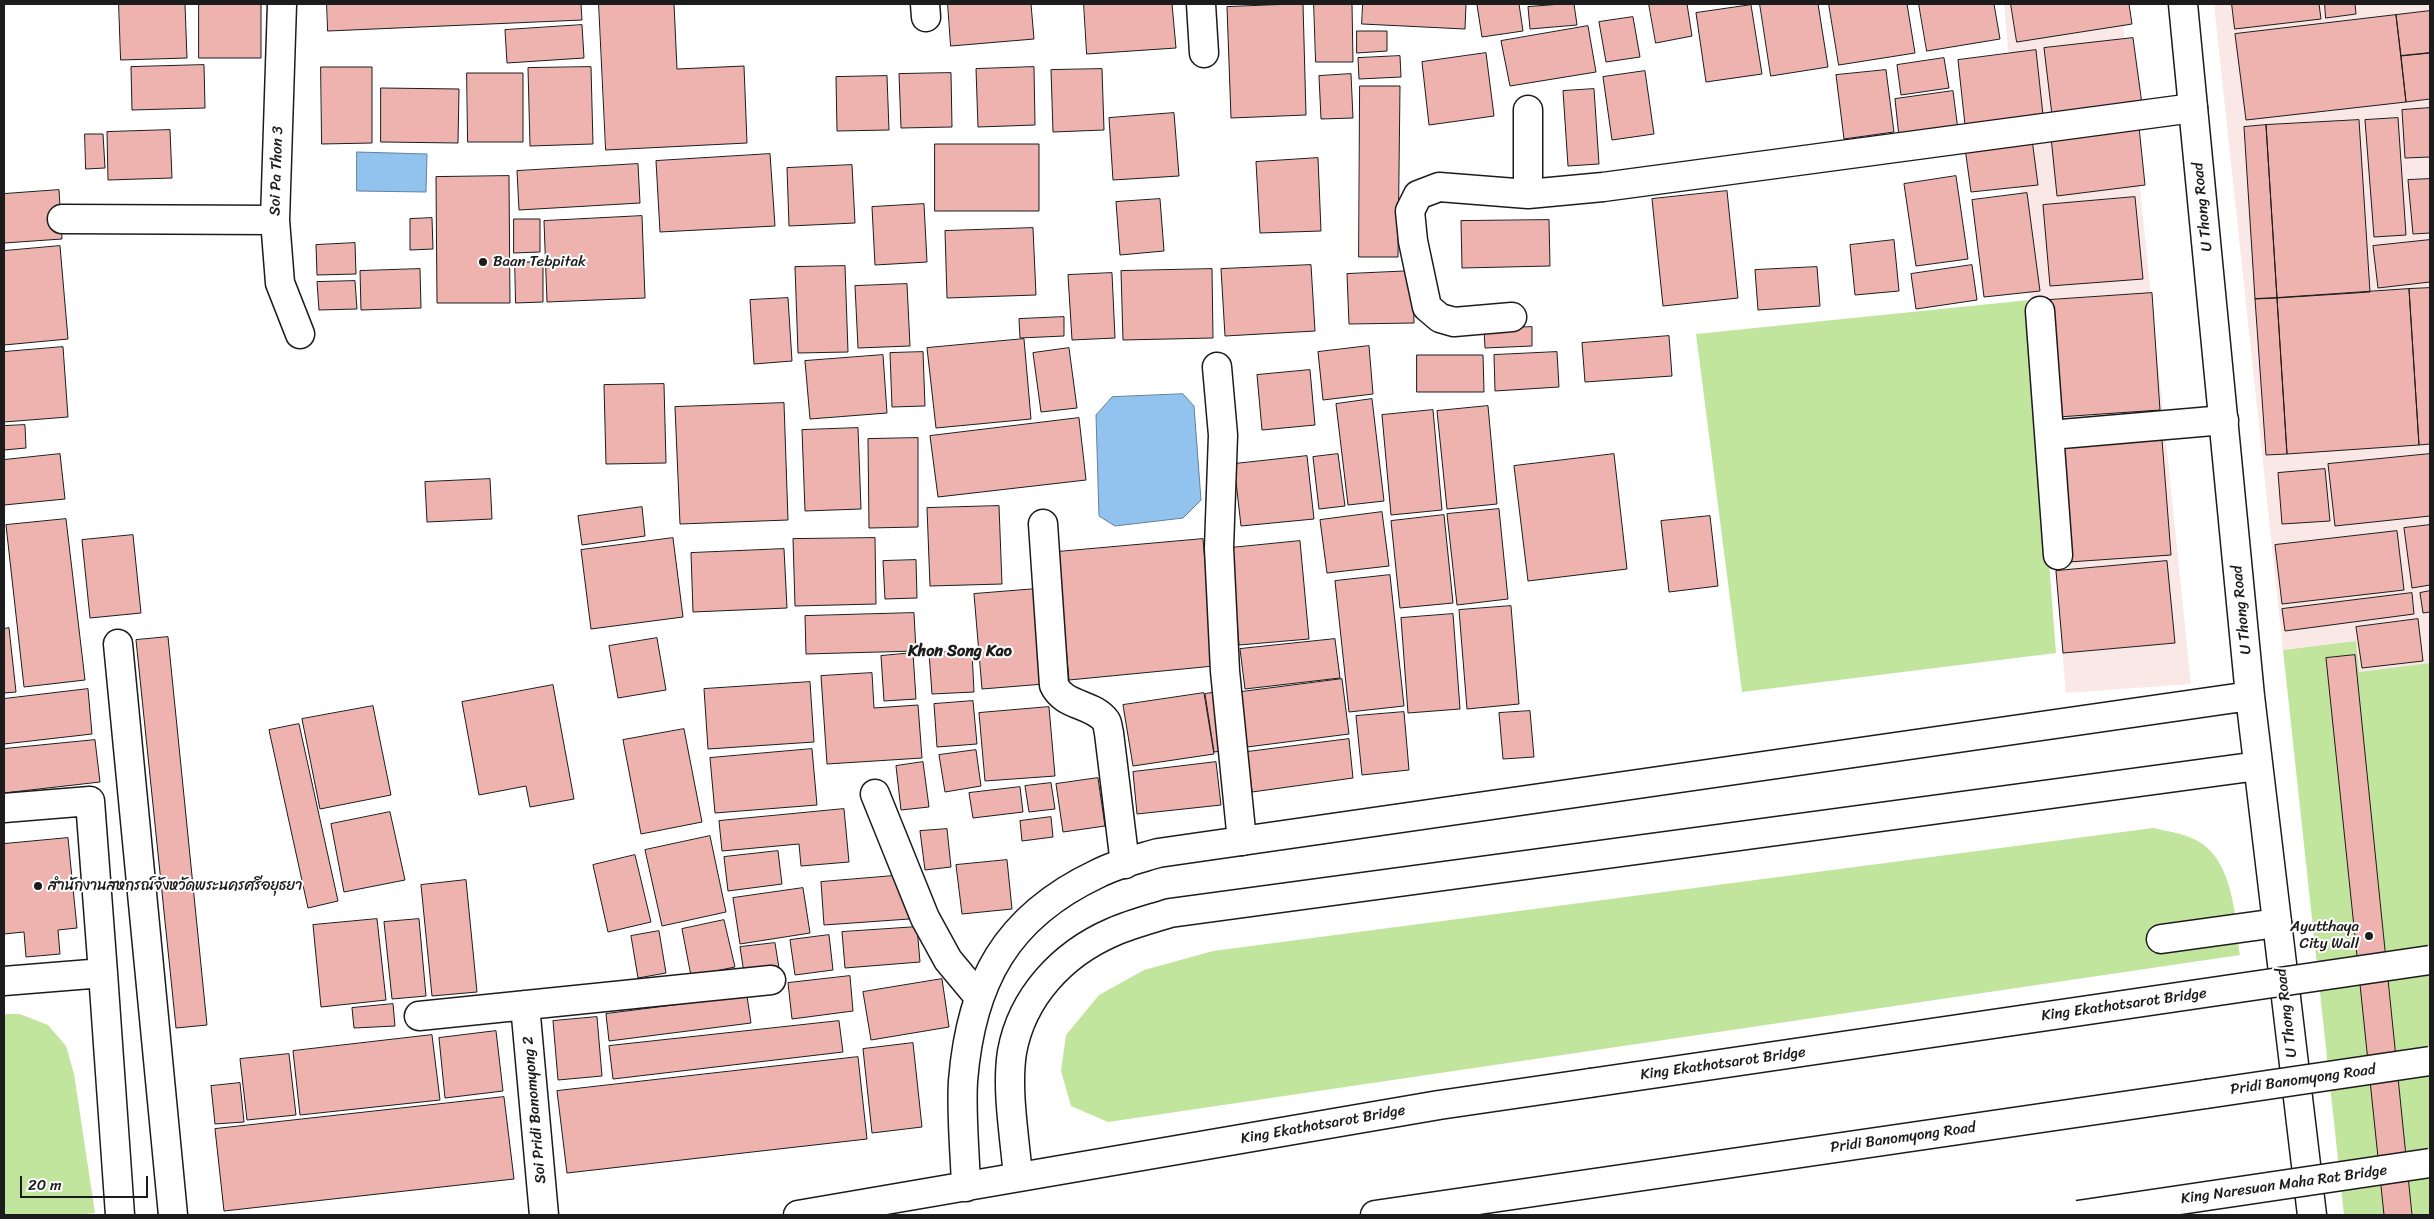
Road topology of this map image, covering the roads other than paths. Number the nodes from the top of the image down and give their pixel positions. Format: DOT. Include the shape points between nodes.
graph roads {
  1 [pos="282,4"];
  2 [pos="1201,4"];
  3 [pos="2183,4"];
  4 [pos="1204,53"];
  5 [pos="2193,108"];
  6 [pos="1528,110"];
  7 [pos="1528,194"];
  8 [pos="62,218"];
  9 [pos="275,220"];
  10 [pos="2040,311"];
  11 [pos="1512,317"];
  12 [pos="300,334"];
  13 [pos="1217,368"];
  14 [pos="2224,420"];
  15 [pos="2050,435"];
  16 [pos="1043,524"];
  17 [pos="2058,555"];
  18 [pos="118,644"];
  19 [pos="2250,696"];
  20 [pos="2258,766"];
  21 [pos="875,794"];
  22 [pos="4,808"];
  23 [pos="1242,841"];
  24 [pos="1125,864"];
  25 [pos="2277,923"];
  26 [pos="2161,939"];
  27 [pos="2430,960"];
  28 [pos="103,973"];
  29 [pos="771,980"];
  30 [pos="4,981"];
  31 [pos="978,996"];
  32 [pos="525,1005"];
  33 [pos="419,1016"];
  34 [pos="2430,1061"];
  35 [pos="2430,1163"];
  36 [pos="1018,1177"];
  37 [pos="966,1187"];
  38 [pos="120,1215"];
  39 [pos="173,1215"];
  40 [pos="544,1215"];
  41 [pos="798,1215"];
  42 [pos="1375,1215"];
  43 [pos="2078,1215"];
  44 [pos="2312,1215"];
  1 -- 9 [label="main road, Soi Pa Thon 3"];
  2 -- 4 [label="main road"];
  3 -- 5 [label="main road, U Thong Road"];
  5 -- 7 [label="main road" via="1603,187"];
  5 -- 14 [label="main road, U Thong Road"];
  6 -- 7 [label="main road"];
  7 -- 11 [label="main road" via="1439,187 1418,195 1410,212 1427,308 1440,318 1454,322"];
  8 -- 9 [label="main road"];
  9 -- 12 [label="main road, Soi Pa Thon 3" via="280,283"];
  10 -- 15 [label="main road"];
  13 -- 23 [label="main road" via="1223,435 1218,548 1224,652"];
  14 -- 15 [label="main road"];
  14 -- 19 [label="main road, U Thong Road"];
  15 -- 17 [label="main road"];
  16 -- 24 [label="main road" via="1054,684 1065,699 1106,721"];
  18 -- 39 [label="main road"];
  19 -- 20 [label="main road, U Thong Road"];
  19 -- 23 [label="main road"];
  20 -- 25 [label="main road, U Thong Road"];
  20 -- 36 [label="main road" via="1162,915 1112,932 1073,956 1035,994 1020,1022 1012,1053"];
  21 -- 31 [label="main road" via="925,918 948,960"];
  22 -- 28 [label="main road" via="90,801"];
  23 -- 24 [label="main road" via="1158,853"];
  24 -- 31 [label="main road" via="1098,873 1051,900 996,959"];
  25 -- 26 [label="main road"];
  25 -- 44 [label="main road, U Thong Road"];
  27 -- 36 [label="main road, King Ekathotsarot Bridge, bridge" via="1439,1105"];
  28 -- 30 [label="main road"];
  28 -- 38 [label="main road"];
  29 -- 32 [label="main road"];
  31 -- 37 [label="main road" via="970,1026 963,1082"];
  32 -- 33 [label="main road"];
  32 -- 40 [label="main road, Soi Pridi Banomyong 2"];
  34 -- 42 [label="main road, Pridi Banomyong Road, bridge"];
  35 -- 43 [label="main road, King Naresuan Maha Rat Bridge, bridge"];
  36 -- 37 [label="main road"];
  37 -- 41 [label="main road"];
}
